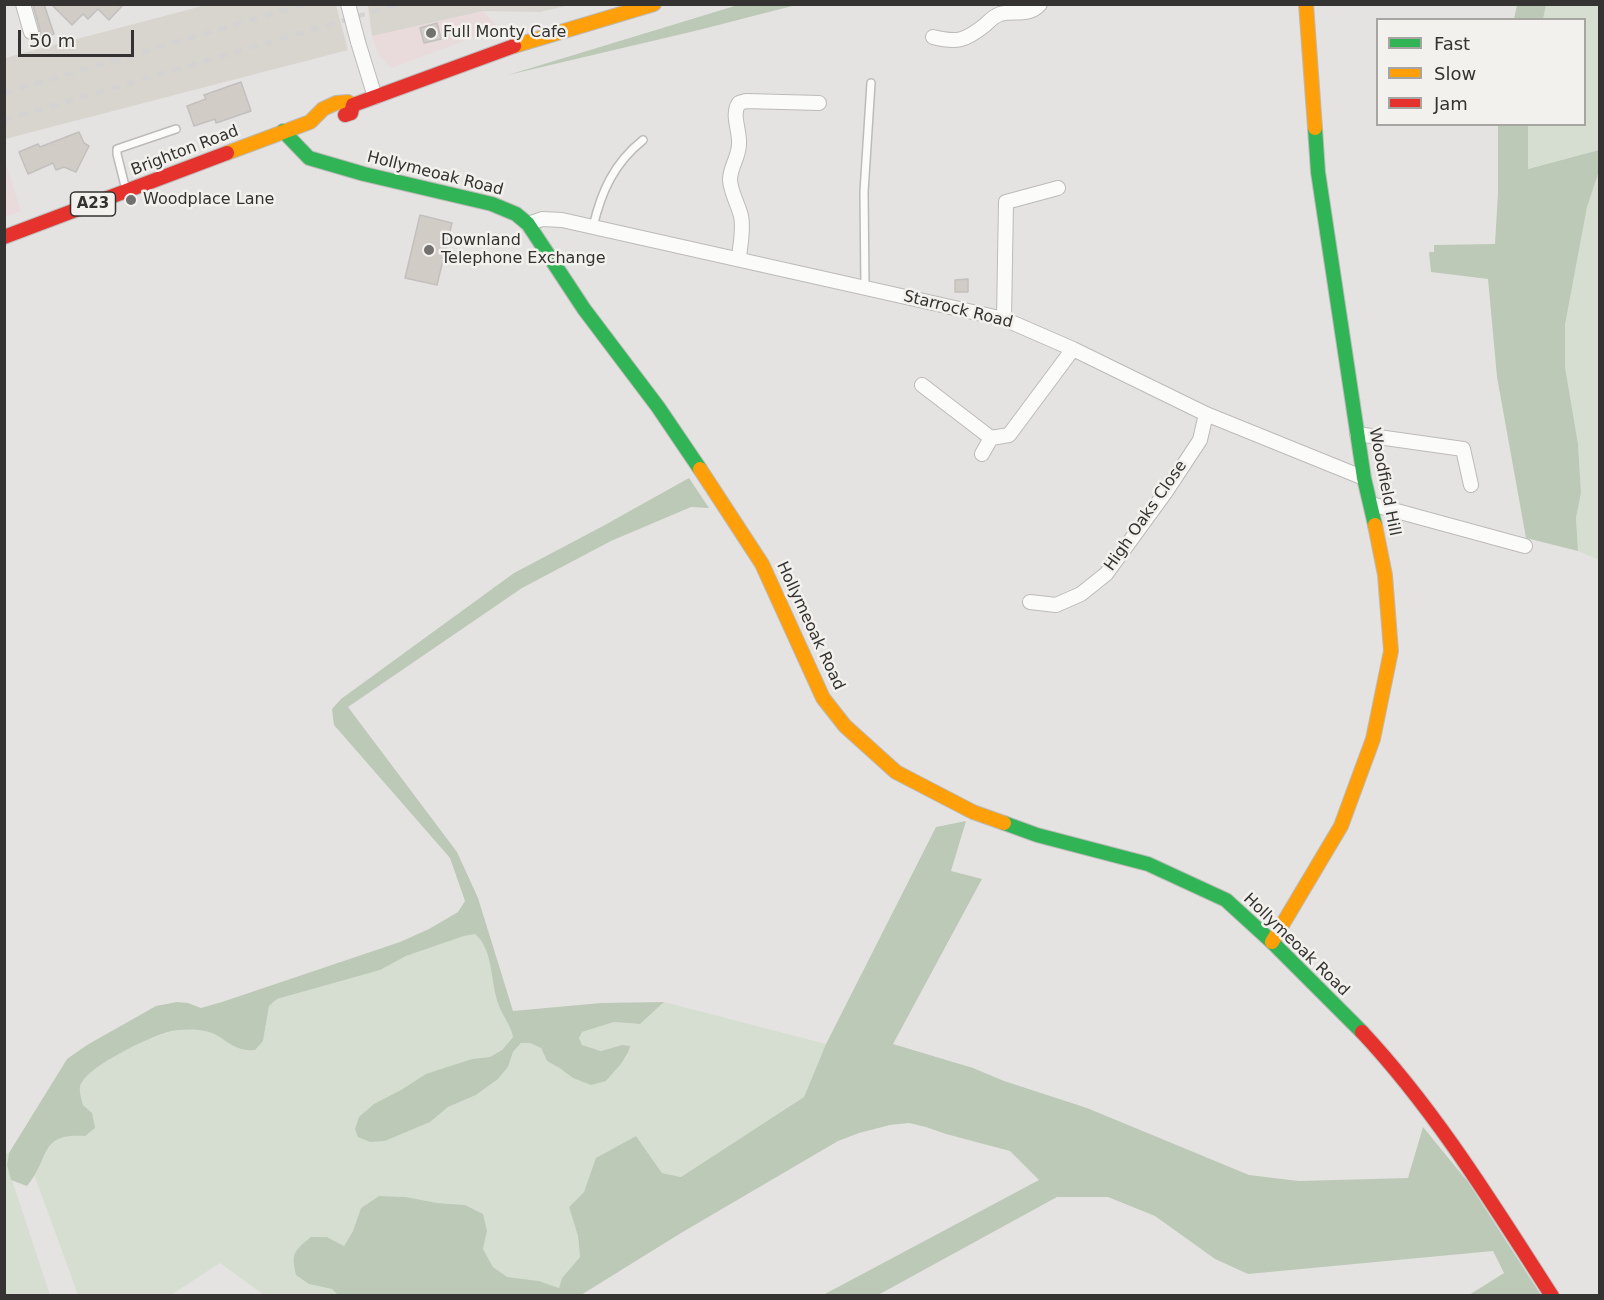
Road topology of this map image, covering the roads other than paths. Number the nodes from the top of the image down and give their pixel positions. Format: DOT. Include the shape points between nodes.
graph roads {
  1 [pos="23,4"];
  2 [pos="348,4"];
  3 [pos="654,4"];
  4 [pos="1040,4"];
  5 [pos="1306,4"];
  6 [pos="31,32"];
  7 [pos="933,37"];
  8 [pos="871,83"];
  9 [pos="375,97"];
  10 [pos="819,103"];
  11 [pos="353,105"];
  12 [pos="310,122"];
  13 [pos="176,129"];
  14 [pos="283,131"];
  15 [pos="642,140"];
  16 [pos="1058,188"];
  17 [pos="127,191"];
  18 [pos="528,224"];
  19 [pos="593,227"];
  20 [pos="4,237"];
  21 [pos="739,258"];
  22 [pos="865,287"];
  23 [pos="1004,319"];
  24 [pos="1073,349"];
  25 [pos="922,385"];
  26 [pos="1206,414"];
  27 [pos="1357,434"];
  28 [pos="991,438"];
  29 [pos="982,454"];
  30 [pos="1364,478"];
  31 [pos="1471,485"];
  32 [pos="1371,504"];
  33 [pos="1525,546"];
  34 [pos="1030,602"];
  35 [pos="1272,942"];
  36 [pos="1552,1296"];
  1 -- 6 [label="street"];
  2 -- 9 [label="street, bridge"];
  3 -- 9 [label="main road, Brighton Road / A23" via="513,46"];
  4 -- 7 [label="street" via="1021,14 1000,14 974,33 953,42"];
  5 -- 27 [label="main road, Woodfield Hill" via="1318,172"];
  8 -- 22 [label="lane" via="864,192"];
  9 -- 11 [label="main road, Brighton Road / A23"];
  10 -- 21 [label="street" via="746,100 735,108 740,142 730,177 742,218"];
  11 -- 12 [label="main road, Brighton Road / A23" via="351,112 332,121 321,125"];
  11 -- 12 [label="main road, Brighton Road / A23" via="340,102 316,112"];
  12 -- 14 [label="main road, Brighton Road / A23"];
  13 -- 17 [label="lane" via="117,149"];
  14 -- 17 [label="main road, Brighton Road / A23"];
  14 -- 18 [label="main road, Hollymeoak Road" via="309,158 492,204"];
  15 -- 19 [label="lane" via="625,156 607,183"];
  16 -- 23 [label="street" via="1006,202"];
  17 -- 20 [label="main road, Brighton Road / A23"];
  18 -- 19 [label="street, Starrock Road" via="542,219"];
  18 -- 35 [label="main road, Hollymeoak Road" via="756,554 823,698 845,726 896,771 973,812 1038,835 1148,864 1226,900"];
  19 -- 21 [label="street, Starrock Road"];
  21 -- 22 [label="street, Starrock Road"];
  22 -- 23 [label="street, Starrock Road"];
  23 -- 24 [label="street, Starrock Road"];
  24 -- 26 [label="street, Starrock Road"];
  24 -- 28 [label="street" via="1009,435"];
  25 -- 28 [label="street"];
  26 -- 30 [label="street, Starrock Road"];
  26 -- 34 [label="street, High Oaks Close" via="1200,440 1106,574 1081,594 1056,605"];
  27 -- 30 [label="main road, Woodfield Hill"];
  27 -- 31 [label="street" via="1463,449"];
  28 -- 29 [label="street"];
  30 -- 32 [label="main road, Woodfield Hill"];
  32 -- 33 [label="street"];
  32 -- 35 [label="main road, Woodfield Hill" via="1385,575 1391,651 1372,739 1341,826"];
  35 -- 36 [label="main road, Hollymeoak Road" via="1386,1058 1474,1175"];
}
